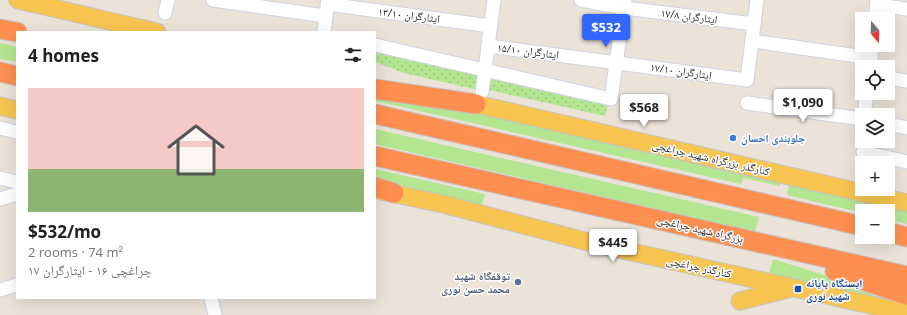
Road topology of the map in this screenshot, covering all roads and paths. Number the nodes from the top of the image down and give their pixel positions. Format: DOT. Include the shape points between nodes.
graph roads {
  1 [pos="18,0"];
  2 [pos="168,0"];
  3 [pos="213,0"];
  4 [pos="494,0"];
  5 [pos="581,0"];
  6 [pos="757,0"];
  7 [pos="877,3"];
  8 [pos="625,4"];
  9 [pos="327,7"];
  10 [pos="907,9"];
  11 [pos="165,13"];
  12 [pos="754,24"];
  13 [pos="490,26"];
  14 [pos="0,29"];
  15 [pos="153,31"];
  16 [pos="324,31"];
  17 [pos="16,32"];
  18 [pos="752,41"];
  19 [pos="376,45"];
  20 [pos="488,46"];
  21 [pos="871,57"];
  22 [pos="616,62"];
  23 [pos="485,70"];
  24 [pos="0,72"];
  25 [pos="16,76"];
  26 [pos="895,79"];
  27 [pos="907,81"];
  28 [pos="376,82"];
  29 [pos="376,89"];
  30 [pos="479,98"];
  31 [pos="747,103"];
  32 [pos="0,106"];
  33 [pos="16,110"];
  34 [pos="376,114"];
  35 [pos="855,118"];
  36 [pos="895,125"];
  37 [pos="0,128"];
  38 [pos="907,128"];
  39 [pos="16,132"];
  40 [pos="863,152"];
  41 [pos="376,156"];
  42 [pos="907,162"];
  43 [pos="0,178"];
  44 [pos="16,182"];
  45 [pos="376,188"];
  46 [pos="16,194"];
  47 [pos="394,194"];
  48 [pos="376,197"];
  49 [pos="0,199"];
  50 [pos="907,203"];
  51 [pos="855,224"];
  52 [pos="895,234"];
  53 [pos="907,237"];
  54 [pos="741,238"];
  55 [pos="907,276"];
  56 [pos="16,285"];
  57 [pos="792,288"];
  58 [pos="0,290"];
  59 [pos="907,296"];
  60 [pos="211,299"];
  61 [pos="740,301"];
  62 [pos="907,313"];
  63 [pos="215,315"];
  1 -- 15 [label="main road"];
  2 -- 11 [label="street"];
  3 -- 9 [label="street, ایثارگران ۱۳/۱۰"];
  4 -- 13 [label="street"];
  5 -- 8 [label="street, ایثارگران ۱۷/۸"];
  6 -- 12 [label="street"];
  7 -- 10 [label="street"];
  8 -- 12 [label="street, ایثارگران ۱۷/۸"];
  8 -- 22 [label="street"];
  9 -- 13 [label="street, ایثارگران ۱۳/۱۰"];
  9 -- 16 [label="street"];
  12 -- 18 [label="street"];
  13 -- 20 [label="street"];
  14 -- 17 [label="highway"];
  18 -- 21 [label="street"];
  18 -- 22 [label="street, ایثارگران ۱۷/۱۰" via="747,80"];
  19 -- 23 [label="street"];
  20 -- 22 [label="street, ایثارگران ۱۵/۱۰"];
  20 -- 23 [label="street"];
  22 -- 23 [label="street" via="611,100"];
  23 -- 30 [label="street"];
  24 -- 25 [label="highway"];
  26 -- 27 [label="street"];
  28 -- 30 [label="main road, کنارگذر بزرگراه شهید چراغچی"];
  29 -- 30 [label="highway"];
  30 -- 50 [label="main road, کنارگذر بزرگراه شهید چراغچی"];
  31 -- 35 [label="street"];
  32 -- 33 [label="main road"];
  34 -- 51 [label="highway"];
  36 -- 38 [label="street"];
  37 -- 39 [label="street"];
  40 -- 42 [label="street"];
  41 -- 54 [label="highway, بزرگراه شهید چراغچی"];
  43 -- 44 [label="street"];
  45 -- 47 [label="highway"];
  46 -- 49 [label="street"];
  47 -- 48 [label="street"];
  47 -- 57 [label="main road, کنارگذر چراغچی" via="443,204 596,244"];
  52 -- 53 [label="highway"];
  54 -- 55 [label="highway, بزرگراه شهید چراغچی"];
  54 -- 59 [label="highway"];
  56 -- 58 [label="street"];
  57 -- 61 [label="main road"];
  57 -- 62 [label="main road, کنارگذر چراغچی"];
  60 -- 63 [label="street"];
}
